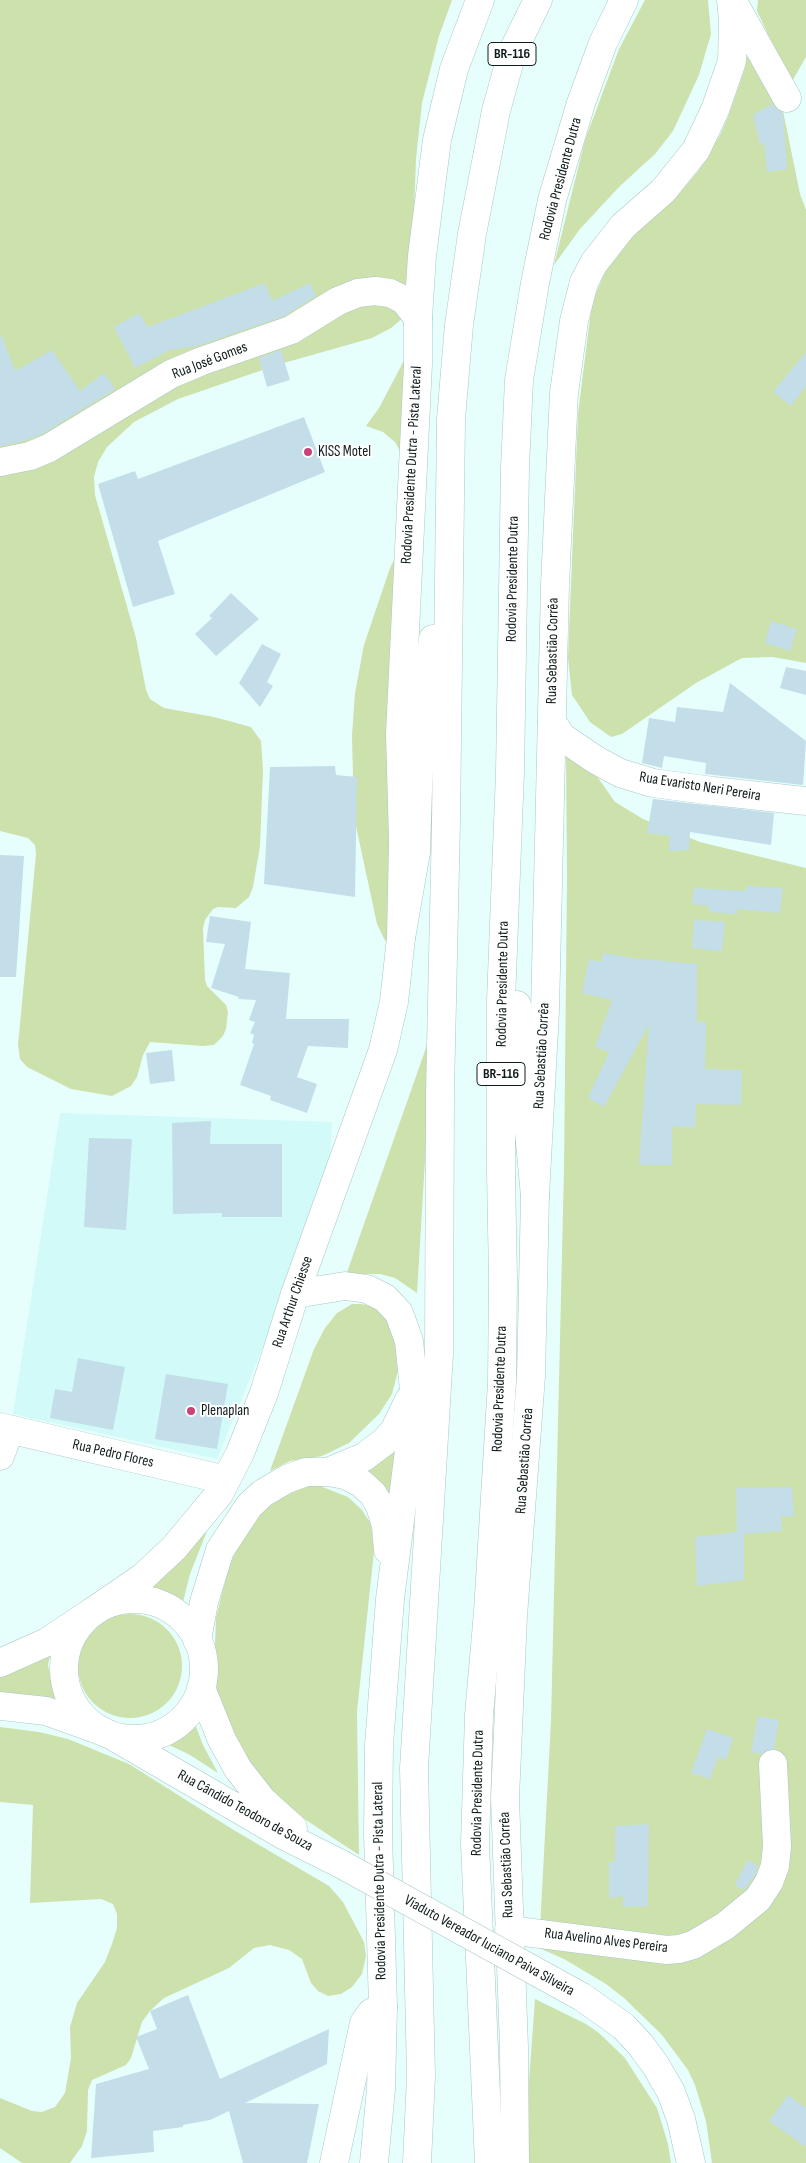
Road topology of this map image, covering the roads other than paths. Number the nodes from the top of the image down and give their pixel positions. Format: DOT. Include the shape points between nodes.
graph roads {
  1 [pos="480,0"];
  2 [pos="538,0"];
  3 [pos="624,0"];
  4 [pos="732,0"];
  5 [pos="787,98"];
  6 [pos="418,318"];
  7 [pos="451,419"];
  8 [pos="0,462"];
  9 [pos="552,722"];
  10 [pos="510,772"];
  11 [pos="806,801"];
  12 [pos="401,938"];
  13 [pos="535,1196"];
  14 [pos="295,1294"];
  15 [pos="414,1390"];
  16 [pos="5,1428"];
  17 [pos="0,1456"];
  18 [pos="328,1472"];
  19 [pos="226,1480"];
  20 [pos="390,1599"];
  21 [pos="92,1612"];
  22 [pos="197,1640"];
  23 [pos="0,1663"];
  24 [pos="201,1688"];
  25 [pos="0,1706"];
  26 [pos="102,1731"];
  27 [pos="773,1764"];
  28 [pos="317,1851"];
  29 [pos="509,1930"];
  30 [pos="383,2007"];
  31 [pos="334,2163"];
  32 [pos="374,2163"];
  33 [pos="417,2163"];
  34 [pos="489,2163"];
  35 [pos="516,2163"];
  36 [pos="691,2163"];
  1 -- 6 [label="main road, Rodovia Presidente Dutra - Pista Lateral" via="454,69 437,140 422,256"];
  2 -- 7 [label="main road, BR-116" via="512,53 496,111 459,325"];
  3 -- 10 [label="main road, Rodovia Presidente Dutra / BR-116" via="603,43 581,103 552,200 520,380 515,468"];
  4 -- 5 [label="main road"];
  4 -- 9 [label="main road, Rua Sebastião Corrêa" via="732,62 696,150 663,191 623,226 594,263 584,282 574,321 564,393 554,585"];
  6 -- 8 [label="main road, Rua José Gomes" via="404,300 390,294 375,291 358,293 338,301 291,330 172,374 48,448 30,456"];
  6 -- 12 [label="main road, Rodovia Presidente Dutra - Pista Lateral" via="400,734"];
  7 -- 12 [label="main road" via="438,494 438,595 418,758 416,852"];
  7 -- 33 [label="main road, BR-116" via="439,1354 414,1768 421,2076"];
  9 -- 11 [label="main road, Rua Evaristo Neri Pereira" via="562,737 620,773 670,785"];
  9 -- 13 [label="main road, Rua Sebastião Corrêa"];
  10 -- 13 [label="main road" via="517,830 514,981"];
  10 -- 34 [label="main road, Rodovia Presidente Dutra / BR-116" via="501,1000 502,1382 479,1715 475,1844"];
  12 -- 14 [label="main road, Rua Arthur Chiesse" via="394,1002 383,1050"];
  13 -- 29 [label="main road, Rua Sebastião Corrêa" via="531,1376 513,1616 505,1798"];
  14 -- 15 [label="main road" via="344,1286 367,1289 385,1298 399,1313 409,1341"];
  14 -- 19 [label="main road, Rua Arthur Chiesse" via="264,1392"];
  15 -- 18 [label="main road" via="394,1431 384,1442 364,1457"];
  15 -- 20 [label="main road" via="412,1435"];
  16 -- 17 [label="main road"];
  16 -- 19 [label="main road, Rua Pedro Flores"];
  18 -- 20 [label="main road" via="345,1475 361,1483 380,1506 386,1526"];
  18 -- 22 [label="main road" via="306,1472 287,1479 249,1506 220,1550 204,1602"];
  19 -- 21 [label="main road, Rua Arthur Chiesse" via="219,1494 158,1565"];
  20 -- 30 [label="main road, Rodovia Presidente Dutra - Pista Lateral" via="379,1765"];
  21 -- 22 [label="main road" via="126,1599 151,1601 179,1615"];
  21 -- 23 [label="main road" via="47,1642"];
  21 -- 26 [label="main road" via="69,1643 65,1655 65,1679 77,1709"];
  22 -- 24 [label="main road" via="202,1659"];
  24 -- 26 [label="main road" via="191,1708 167,1730 135,1738"];
  24 -- 28 [label="main road, Rua Cândido Teodoro de Souza" via="222,1740 248,1783"];
  25 -- 26 [label="main road" via="46,1711"];
  26 -- 28 [label="main road, Rua Cândido Teodoro de Souza" via="282,1835"];
  27 -- 29 [label="main road, Rua Avelino Alves Pereira" via="778,1846 775,1866 758,1899 714,1934 686,1947 667,1950"];
  28 -- 36 [label="main road, Viaduto Vereador luciano Paiva Silveira, bridge" via="582,1998 623,2026 640,2044 671,2092 682,2118"];
  29 -- 35 [label="main road, Rua Sebastião Corrêa"];
  30 -- 31 [label="main road" via="372,2013 364,2024"];
  30 -- 32 [label="main road, Rodovia Presidente Dutra - Pista Lateral" via="381,2089"];
}
